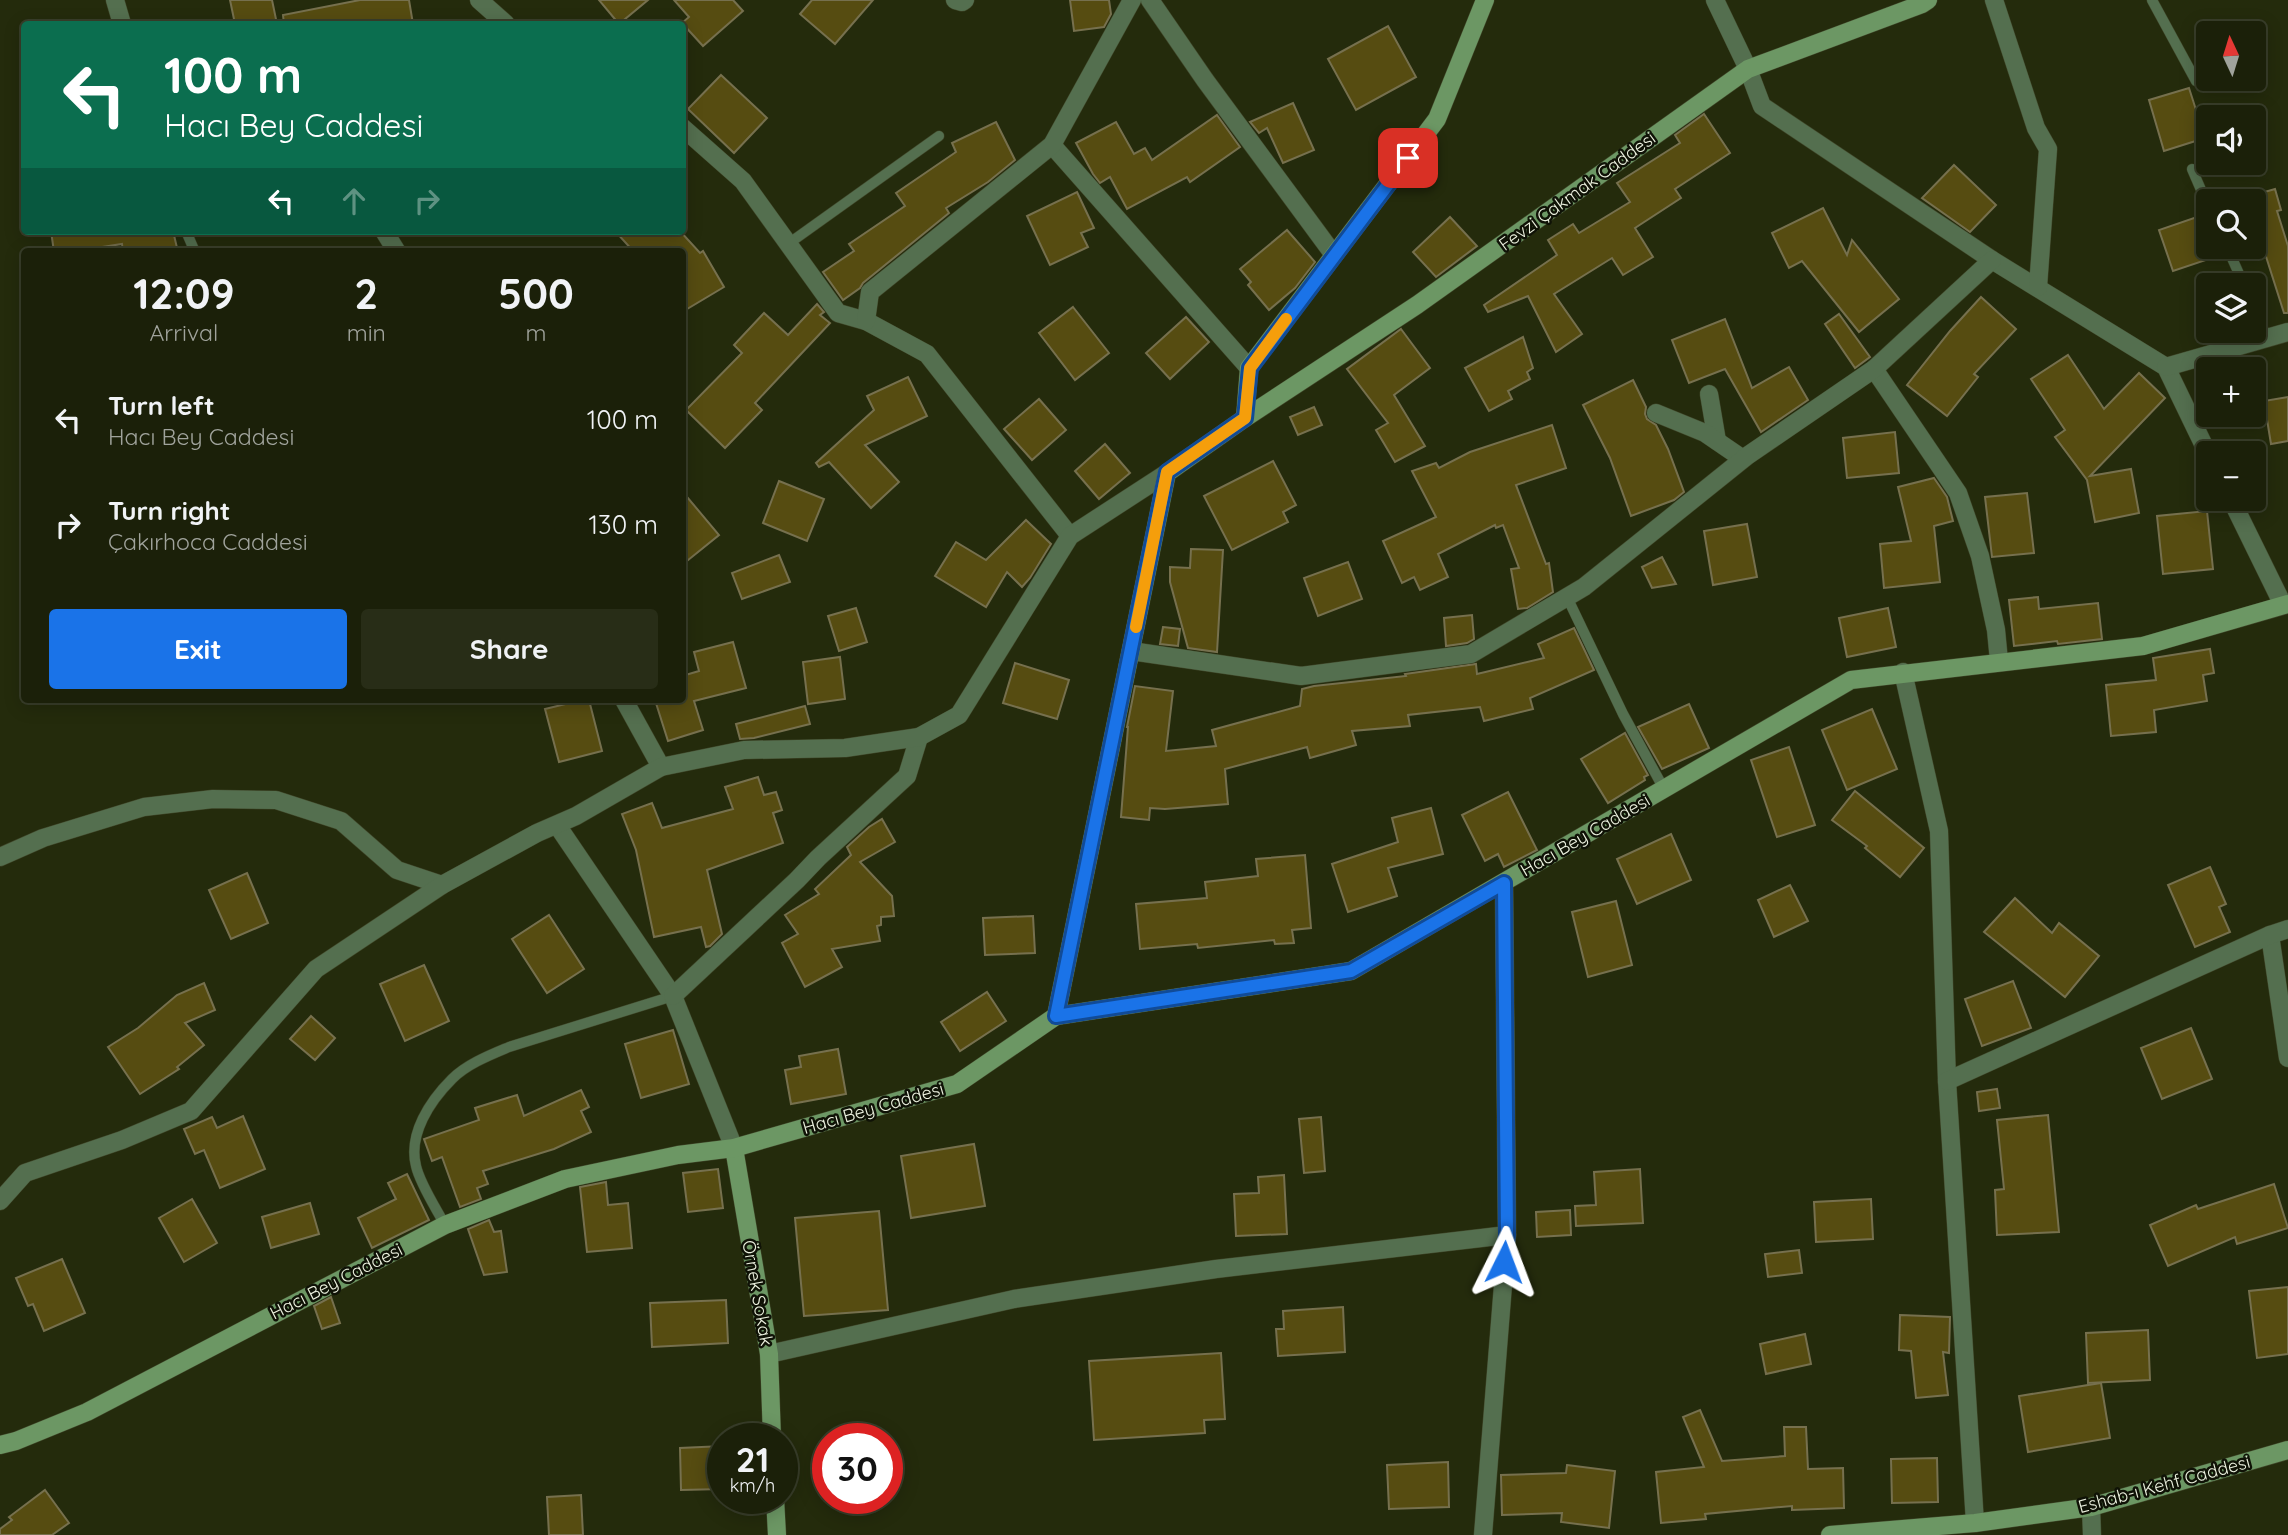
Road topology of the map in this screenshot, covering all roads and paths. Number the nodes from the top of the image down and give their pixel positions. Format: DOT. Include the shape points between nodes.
graph roads {
  1 [pos="115,0"];
  2 [pos="479,0"];
  3 [pos="955,0"];
  4 [pos="965,0"];
  5 [pos="1132,0"];
  6 [pos="1150,0"];
  7 [pos="1485,0"];
  8 [pos="1714,0"];
  9 [pos="1928,0"];
  10 [pos="1994,0"];
  11 [pos="2152,0"];
  12 [pos="121,21"];
  13 [pos="503,21"];
  14 [pos="1748,69"];
  15 [pos="2196,80"];
  16 [pos="686,131"];
  17 [pos="939,136"];
  18 [pos="1052,145"];
  19 [pos="2192,169"];
  20 [pos="2201,189"];
  21 [pos="788,244"];
  22 [pos="1334,255"];
  23 [pos="1992,260"];
  24 [pos="2038,287"];
  25 [pos="866,321"];
  26 [pos="2288,332"];
  27 [pos="2267,338"];
  28 [pos="2166,367"];
  29 [pos="1250,368"];
  30 [pos="1874,369"];
  31 [pos="1709,394"];
  32 [pos="1656,413"];
  33 [pos="1245,418"];
  34 [pos="1717,441"];
  35 [pos="2202,441"];
  36 [pos="1743,459"];
  37 [pos="1167,472"];
  38 [pos="2237,511"];
  39 [pos="1070,536"];
  40 [pos="1567,597"];
  41 [pos="2285,604"];
  42 [pos="1131,651"];
  43 [pos="1999,662"];
  44 [pos="1903,672"];
  45 [pos="626,703"];
  46 [pos="919,737"];
  47 [pos="661,767"];
  48 [pos="1664,789"];
  49 [pos="557,825"];
  50 [pos="0,857"];
  51 [pos="1504,883"];
  52 [pos="442,885"];
  53 [pos="2288,929"];
  54 [pos="2270,935"];
  55 [pos="673,996"];
  56 [pos="1056,1016"];
  57 [pos="2288,1058"];
  58 [pos="1947,1081"];
  59 [pos="734,1148"];
  60 [pos="0,1201"];
  61 [pos="445,1225"];
  62 [pos="1507,1235"];
  63 [pos="769,1354"];
  64 [pos="771,1423"];
  65 [pos="0,1445"];
  66 [pos="2288,1450"];
  67 [pos="2091,1507"];
  68 [pos="775,1514"];
  69 [pos="1975,1523"];
  70 [pos="776,1535"];
  71 [pos="1483,1535"];
  72 [pos="1830,1535"];
  73 [pos="2092,1535"];
  1 -- 12 [label="street"];
  2 -- 13 [label="street"];
  3 -- 4 [label="street"];
  5 -- 18 [label="street"];
  6 -- 22 [label="street"];
  7 -- 22 [label="street" via="1437,119"];
  8 -- 14 [label="street"];
  9 -- 14 [label="street, Fevzi Çakmak Caddesi"];
  10 -- 24 [label="street" via="2036,128 2048,149"];
  11 -- 15 [label="lane"];
  14 -- 23 [label="street" via="1762,106"];
  14 -- 33 [label="street, Fevzi Çakmak Caddesi" via="1417,305"];
  16 -- 21 [label="street" via="743,181"];
  17 -- 21 [label="lane"];
  18 -- 25 [label="street" via="870,292"];
  18 -- 29 [label="street"];
  19 -- 20 [label="lane"];
  21 -- 25 [label="street" via="838,313"];
  22 -- 29 [label="street"];
  23 -- 24 [label="street"];
  23 -- 30 [label="street"];
  24 -- 28 [label="street"];
  25 -- 39 [label="street" via="927,354"];
  26 -- 27 [label="street"];
  27 -- 28 [label="street"];
  28 -- 35 [label="street"];
  29 -- 33 [label="street"];
  30 -- 36 [label="street"];
  30 -- 43 [label="street" via="1958,493 1980,556"];
  31 -- 34 [label="street"];
  32 -- 34 [label="street"];
  33 -- 37 [label="street, Fevzi Çakmak Caddesi"];
  34 -- 36 [label="street"];
  36 -- 40 [label="street"];
  37 -- 39 [label="street"];
  37 -- 42 [label="street"];
  38 -- 41 [label="street"];
  39 -- 46 [label="street" via="959,715"];
  40 -- 42 [label="street" via="1471,654 1301,676"];
  40 -- 48 [label="lane"];
  41 -- 43 [label="street, Hacı Bey Caddesi" via="2143,646"];
  42 -- 56 [label="street"];
  43 -- 44 [label="street, Hacı Bey Caddesi"];
  44 -- 48 [label="street, Hacı Bey Caddesi" via="1851,680"];
  44 -- 58 [label="street" via="1939,831"];
  45 -- 47 [label="street"];
  46 -- 47 [label="street" via="845,747 744,750"];
  46 -- 55 [label="street" via="907,776"];
  47 -- 49 [label="street"];
  48 -- 51 [label="street, Hacı Bey Caddesi"];
  49 -- 52 [label="street"];
  49 -- 55 [label="street"];
  50 -- 52 [label="street" via="43,838 144,807 213,799 276,800 341,821 397,870"];
  51 -- 56 [label="street, Hacı Bey Caddesi" via="1351,971"];
  51 -- 62 [label="street"];
  52 -- 60 [label="street" via="316,969 191,1111 25,1173"];
  53 -- 54 [label="street"];
  54 -- 57 [label="street"];
  54 -- 58 [label="street"];
  55 -- 59 [label="street"];
  55 -- 61 [label="lane" via="509,1047 453,1078 421,1119 415,1141 416,1168"];
  56 -- 59 [label="street, Hacı Bey Caddesi" via="957,1084"];
  58 -- 69 [label="street"];
  59 -- 61 [label="street, Hacı Bey Caddesi" via="565,1179"];
  59 -- 63 [label="street, Örnek Sokak"];
  61 -- 65 [label="street, Hacı Bey Caddesi" via="87,1412"];
  62 -- 63 [label="street" via="1216,1269 1014,1299"];
  62 -- 71 [label="street"];
  63 -- 64 [label="street, Örnek Sokak"];
  66 -- 67 [label="street, Eshab-ı Kehf Caddesi"];
  67 -- 69 [label="street, Eshab-ı Kehf Caddesi"];
  67 -- 73 [label="street"];
  68 -- 70 [label="street"];
  69 -- 72 [label="street, Eshab-ı Kehf Caddesi"];
}
